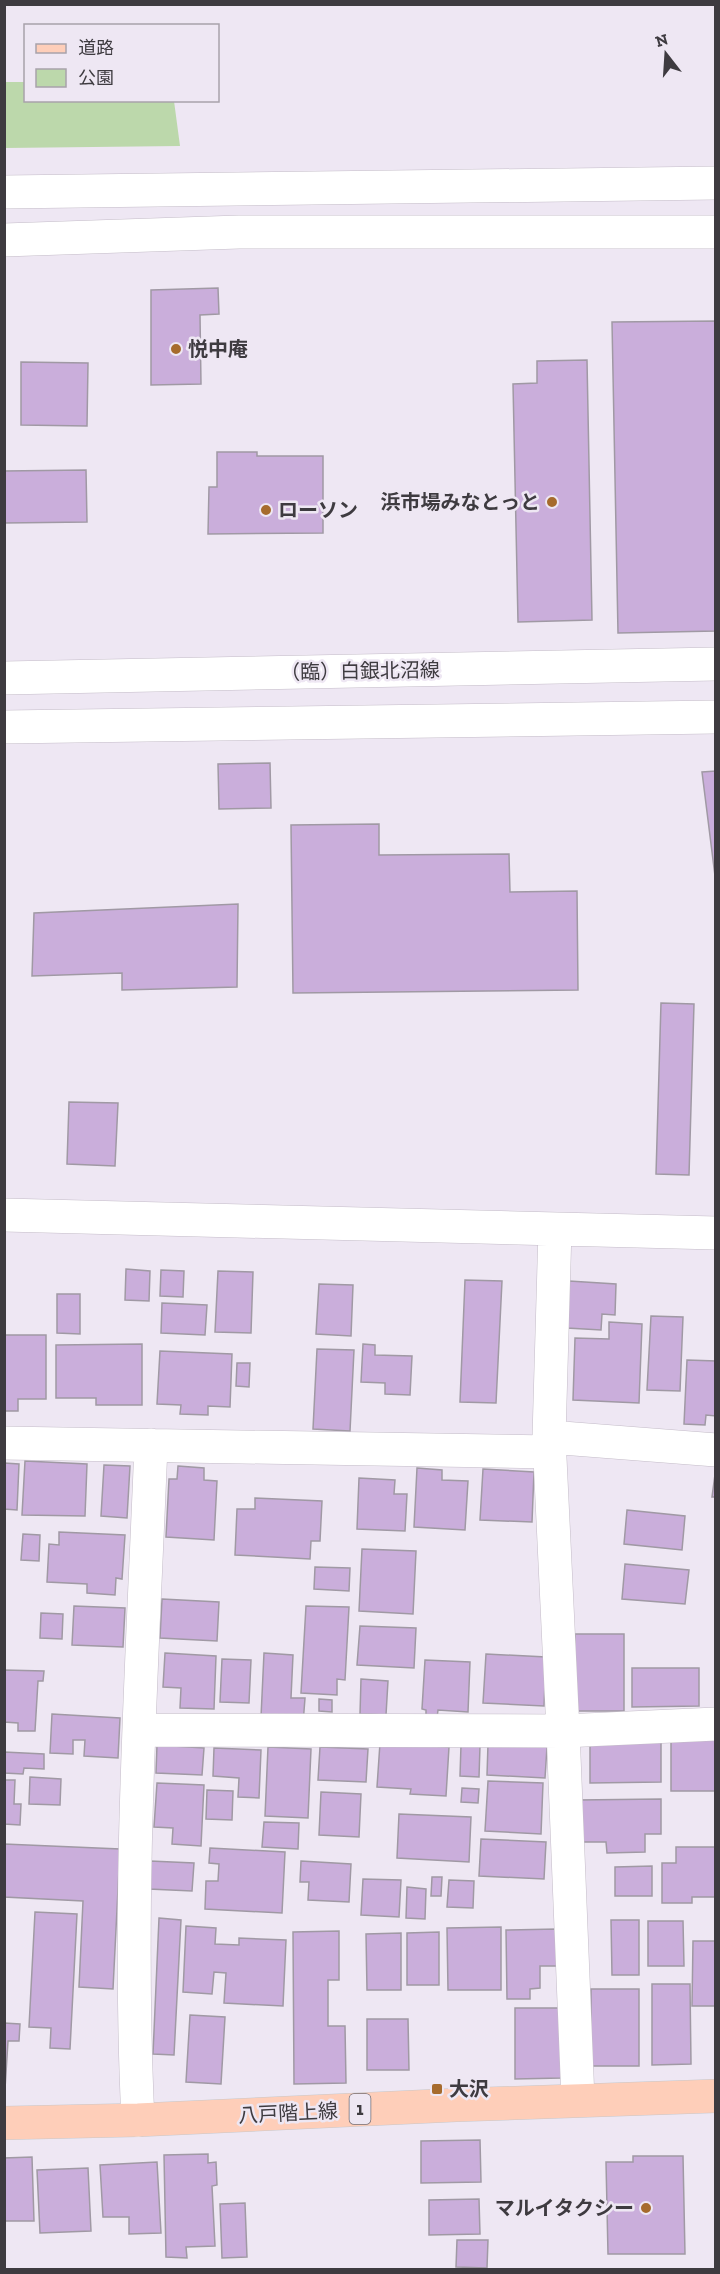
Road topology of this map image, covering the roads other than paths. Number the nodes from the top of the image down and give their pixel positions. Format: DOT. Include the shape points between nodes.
graph roads {
  1 [pos="716,183"];
  2 [pos="4,192"];
  3 [pos="716,232"];
  4 [pos="4,240"];
  5 [pos="716,664"];
  6 [pos="4,678"];
  7 [pos="716,717"];
  8 [pos="4,727"];
  9 [pos="4,1215"];
  10 [pos="555,1229"];
  11 [pos="716,1233"];
  12 [pos="4,1443"];
  13 [pos="549,1445"];
  14 [pos="151,1446"];
  15 [pos="716,1450"];
  16 [pos="716,1724"];
  17 [pos="140,1730"];
  18 [pos="563,1731"];
  19 [pos="716,2096"];
  20 [pos="578,2100"];
  21 [pos="138,2120"];
  22 [pos="4,2123"];
  1 -- 2 [label="street"];
  3 -- 4 [label="street" via="239,232"];
  5 -- 6 [label="street, （臨）白銀北沼線"];
  7 -- 8 [label="street"];
  9 -- 10 [label="street"];
  10 -- 11 [label="street"];
  10 -- 13 [label="street"];
  12 -- 14 [label="street"];
  13 -- 14 [label="street"];
  13 -- 15 [label="street"];
  13 -- 18 [label="street"];
  14 -- 17 [label="street"];
  16 -- 18 [label="street"];
  17 -- 18 [label="street"];
  17 -- 21 [label="street" via="134,1991"];
  18 -- 20 [label="street"];
  19 -- 20 [label="main road, 八戸階上線 / 1"];
  20 -- 21 [label="main road, 八戸階上線 / 1"];
  21 -- 22 [label="main road, 八戸階上線 / 1"];
}
